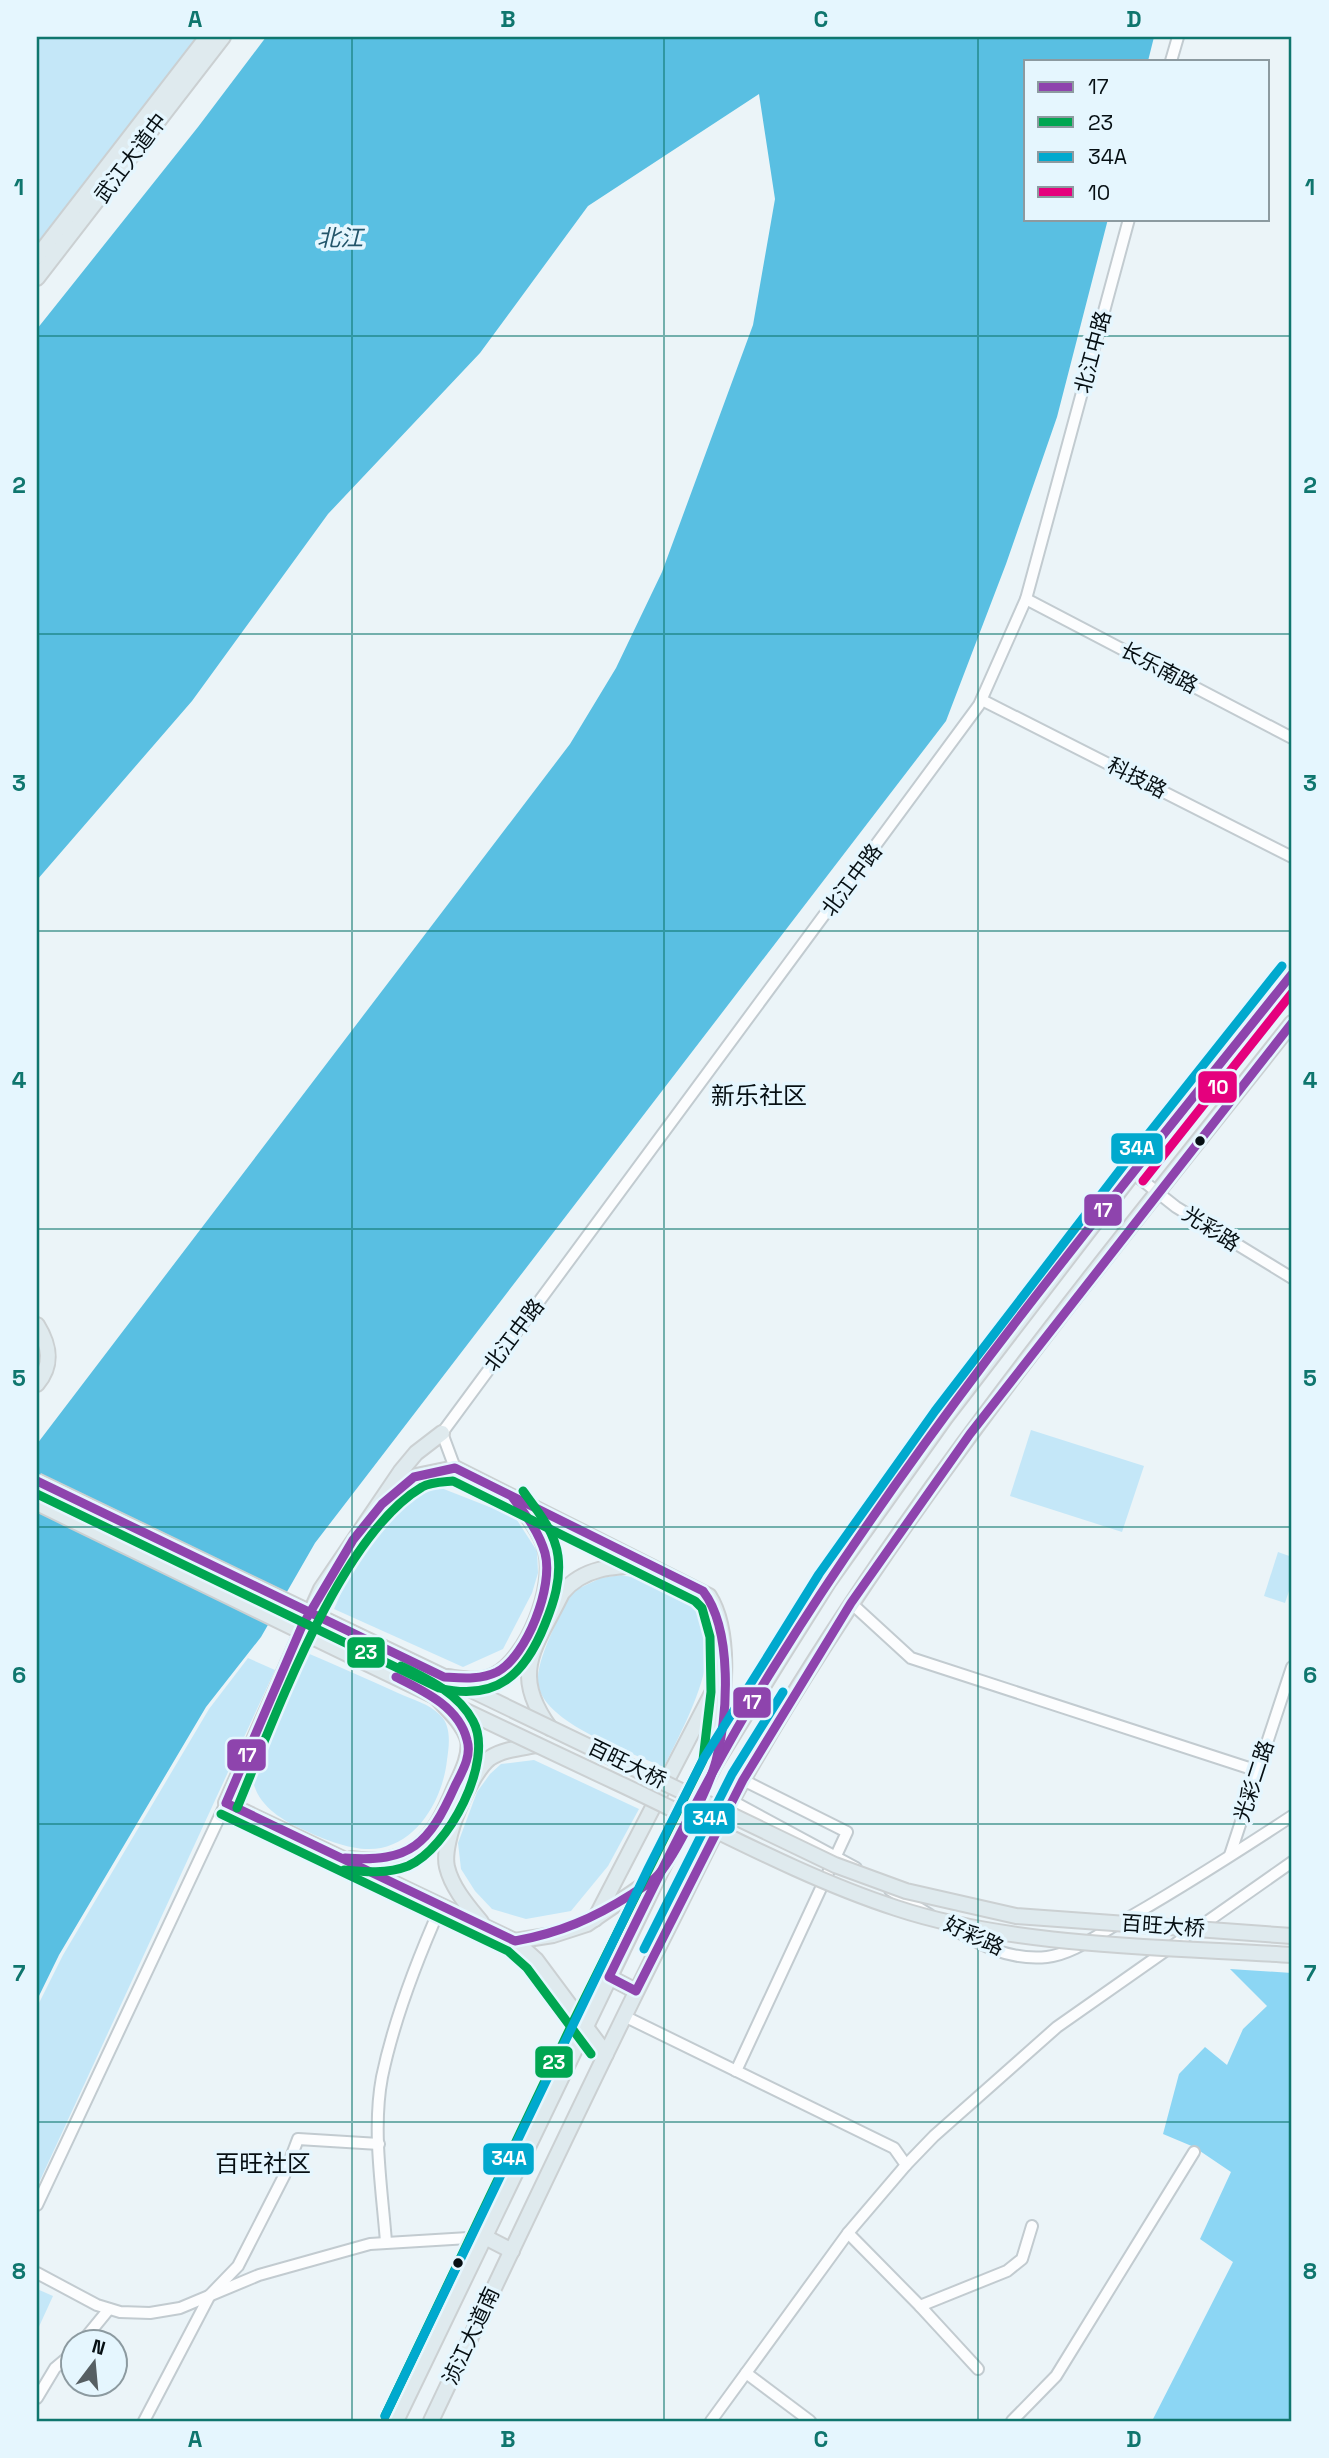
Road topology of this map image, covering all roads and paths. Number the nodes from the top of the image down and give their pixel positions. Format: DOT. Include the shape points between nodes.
graph roads {
  1 [pos="207,37"];
  2 [pos="223,37"];
  3 [pos="1178,37"];
  4 [pos="1171,60"];
  5 [pos="1129,220"];
  6 [pos="37,257"];
  7 [pos="37,278"];
  8 [pos="1026,599"];
  9 [pos="982,700"];
  10 [pos="1292,738"];
  11 [pos="1292,857"];
  12 [pos="1292,974"];
  13 [pos="1292,1023"];
  14 [pos="1133,1173"];
  15 [pos="1159,1192"];
  16 [pos="1292,1278"];
  17 [pos="37,1325"];
  18 [pos="37,1384"];
  19 [pos="442,1433"];
  20 [pos="455,1468"];
  21 [pos="37,1481"];
  22 [pos="512,1497"];
  23 [pos="37,1503"];
  24 [pos="372,1515"];
  25 [pos="650,1565"];
  26 [pos="851,1603"];
  27 [pos="1292,1667"];
  28 [pos="723,1671"];
  29 [pos="444,1677"];
  30 [pos="436,1696"];
  31 [pos="551,1728"];
  32 [pos="537,1745"];
  33 [pos="715,1764"];
  34 [pos="1258,1771"];
  35 [pos="743,1780"];
  36 [pos="732,1801"];
  37 [pos="226,1803"];
  38 [pos="1292,1816"];
  39 [pos="1230,1855"];
  40 [pos="836,1856"];
  41 [pos="339,1858"];
  42 [pos="1292,1862"];
  43 [pos="659,1875"];
  44 [pos="441,1906"];
  45 [pos="934,1917"];
  46 [pos="595,1919"];
  47 [pos="484,1926"];
  48 [pos="1292,1936"];
  49 [pos="514,1941"];
  50 [pos="1292,1955"];
  51 [pos="609,1977"];
  52 [pos="636,1991"];
  53 [pos="624,2016"];
  54 [pos="584,2027"];
  55 [pos="606,2054"];
  56 [pos="736,2071"];
  57 [pos="379,2144"];
  58 [pos="1194,2152"];
  59 [pos="906,2165"];
  60 [pos="37,2205"];
  61 [pos="1032,2226"];
  62 [pos="848,2233"];
  63 [pos="485,2236"];
  64 [pos="386,2242"];
  65 [pos="512,2251"];
  66 [pos="37,2273"];
  67 [pos="210,2295"];
  68 [pos="920,2306"];
  69 [pos="109,2309"];
  70 [pos="94,2328"];
  71 [pos="60,2364"];
  72 [pos="978,2369"];
  73 [pos="746,2373"];
  74 [pos="37,2398"];
  75 [pos="144,2421"];
  76 [pos="396,2421"];
  77 [pos="431,2421"];
  78 [pos="711,2421"];
  79 [pos="810,2421"];
  80 [pos="1012,2421"];
  1 -- 6 [label="main road, 武江大道中"];
  2 -- 7 [label="main road, 武江大道中"];
  3 -- 4 [label="street"];
  5 -- 8 [label="street, 北江中路"];
  8 -- 9 [label="street, 北江中路"];
  8 -- 10 [label="street, 长乐南路"];
  9 -- 11 [label="street, 科技路"];
  9 -- 19 [label="street, 北江中路"];
  12 -- 14 [label="main road, 浈江大道南"];
  13 -- 15 [label="main road, 浈江大道南"];
  14 -- 15 [label="street, 光彩路"];
  14 -- 33 [label="main road, 浈江大道南" via="945,1418 829,1581"];
  15 -- 16 [label="street, 光彩路"];
  15 -- 26 [label="main road, 浈江大道南" via="970,1434"];
  17 -- 18 [label="main road" via="48,1349 48,1363"];
  19 -- 20 [label="street"];
  19 -- 24 [label="main road" via="416,1453"];
  20 -- 22 [label="main road"];
  20 -- 24 [label="main road" via="416,1476"];
  21 -- 29 [label="main road, 百旺大桥, bridge"];
  22 -- 25 [label="main road"];
  22 -- 29 [label="main road" via="533,1522 546,1552 545,1593 522,1650 504,1669 486,1678"];
  23 -- 30 [label="main road, 百旺大桥, bridge"];
  24 -- 37 [label="main road" via="321,1589"];
  25 -- 28 [label="main road" via="709,1596 722,1634"];
  25 -- 31 [label="main road" via="597,1569 568,1585 532,1656 529,1689"];
  26 -- 34 [label="street" via="911,1658"];
  26 -- 35 [label="main road, 浈江大道南"];
  27 -- 34 [label="street, 光彩二路"];
  28 -- 33 [label="main road"];
  28 -- 46 [label="main road"];
  29 -- 31 [label="main road, 百旺大桥, bridge"];
  30 -- 32 [label="main road, 百旺大桥, bridge"];
  30 -- 41 [label="main road" via="458,1722 468,1745 462,1771 434,1832 402,1857 372,1862"];
  31 -- 48 [label="main road, 百旺大桥, bridge" via="835,1865 906,1891 1016,1916"];
  32 -- 45 [label="main road, 百旺大桥, bridge" via="840,1887"];
  32 -- 47 [label="main road" via="498,1754 483,1765 449,1836 445,1856 450,1875"];
  33 -- 43 [label="main road, 浈江大道南"];
  34 -- 39 [label="street, 光彩二路"];
  35 -- 36 [label="main road, 浈江大道南"];
  35 -- 40 [label="street" via="847,1832"];
  36 -- 40 [label="street, 好彩路"];
  36 -- 52 [label="main road, 浈江大道南"];
  37 -- 41 [label="main road"];
  37 -- 60 [label="street"];
  38 -- 39 [label="street, 好彩路"];
  39 -- 45 [label="street, 好彩路" via="1073,1949 1048,1957 1026,1957 986,1947"];
  40 -- 45 [label="street, 好彩路"];
  40 -- 56 [label="street"];
  41 -- 44 [label="main road"];
  42 -- 59 [label="street" via="1057,2027"];
  43 -- 46 [label="main road"];
  43 -- 51 [label="main road, 浈江大道南"];
  44 -- 47 [label="main road"];
  44 -- 57 [label="street" via="408,1987 382,2079"];
  45 -- 50 [label="main road, 百旺大桥, bridge" via="995,1931 1109,1944"];
  46 -- 49 [label="main road" via="553,1935"];
  47 -- 49 [label="main road"];
  49 -- 54 [label="main road" via="536,1960"];
  51 -- 52 [label="main road"];
  51 -- 54 [label="main road, 浈江大道南"];
  52 -- 53 [label="main road, 浈江大道南"];
  53 -- 55 [label="main road, 浈江大道南"];
  53 -- 56 [label="street"];
  54 -- 55 [label="main road"];
  54 -- 63 [label="main road, 浈江大道南"];
  55 -- 65 [label="main road, 浈江大道南"];
  56 -- 59 [label="street" via="894,2148"];
  57 -- 64 [label="street"];
  57 -- 67 [label="street" via="298,2139 238,2266"];
  58 -- 80 [label="street" via="1056,2376"];
  59 -- 62 [label="street"];
  61 -- 68 [label="street" via="1022,2259 1007,2271"];
  62 -- 68 [label="street"];
  62 -- 73 [label="street"];
  63 -- 64 [label="street"];
  63 -- 65 [label="main road"];
  63 -- 76 [label="main road, 浈江大道南"];
  64 -- 67 [label="street" via="260,2275"];
  65 -- 77 [label="main road, 浈江大道南"];
  66 -- 69 [label="street"];
  67 -- 69 [label="street" via="180,2308 150,2313"];
  67 -- 75 [label="street"];
  68 -- 72 [label="street"];
  69 -- 70 [label="street"];
  71 -- 74 [label="street"];
  73 -- 78 [label="street"];
  73 -- 79 [label="street"];
}
